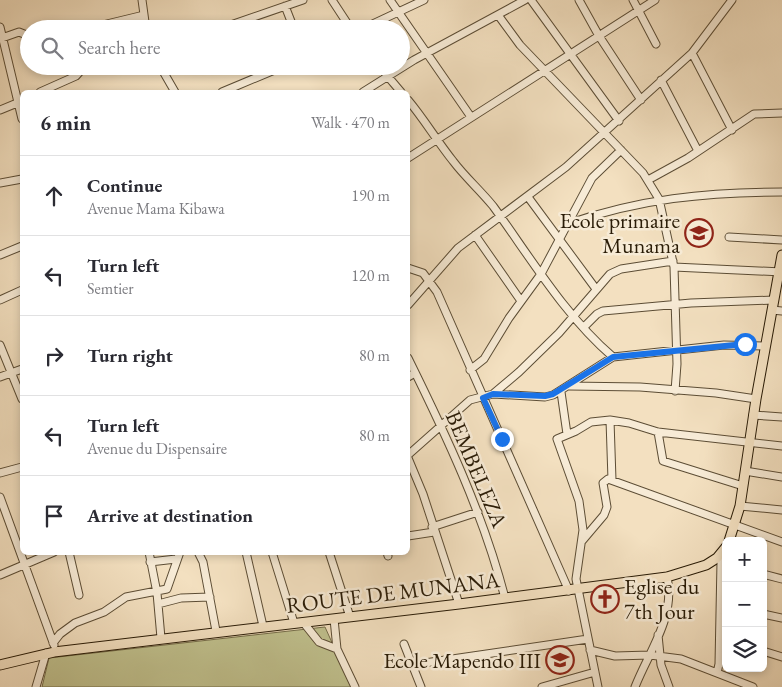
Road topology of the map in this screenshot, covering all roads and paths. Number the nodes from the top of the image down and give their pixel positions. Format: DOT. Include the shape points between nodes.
graph roads {
  1 [pos="142,0"];
  2 [pos="303,0"];
  3 [pos="332,0"];
  4 [pos="390,0"];
  5 [pos="424,0"];
  6 [pos="524,0"];
  7 [pos="531,0"];
  8 [pos="578,0"];
  9 [pos="633,0"];
  10 [pos="655,0"];
  11 [pos="732,0"];
  12 [pos="285,6"];
  13 [pos="638,11"];
  14 [pos="398,13"];
  15 [pos="144,15"];
  16 [pos="498,15"];
  17 [pos="123,20"];
  18 [pos="145,20"];
  19 [pos="245,20"];
  20 [pos="290,20"];
  21 [pos="345,20"];
  22 [pos="382,20"];
  23 [pos="403,20"];
  24 [pos="0,27"];
  25 [pos="410,29"];
  26 [pos="20,32"];
  27 [pos="599,36"];
  28 [pos="2,38"];
  29 [pos="656,44"];
  30 [pos="428,52"];
  31 [pos="692,53"];
  32 [pos="569,55"];
  33 [pos="410,63"];
  34 [pos="544,71"];
  35 [pos="77,75"];
  36 [pos="165,75"];
  37 [pos="264,75"];
  38 [pos="387,76"];
  39 [pos="661,80"];
  40 [pos="58,89"];
  41 [pos="174,90"];
  42 [pos="231,90"];
  43 [pos="366,90"];
  44 [pos="399,90"];
  45 [pos="20,99"];
  46 [pos="641,100"];
  47 [pos="20,102"];
  48 [pos="410,103"];
  49 [pos="0,110"];
  50 [pos="782,113"];
  51 [pos="471,117"];
  52 [pos="619,121"];
  53 [pos="732,130"];
  54 [pos="603,134"];
  55 [pos="437,138"];
  56 [pos="621,150"];
  57 [pos="698,151"];
  58 [pos="410,157"];
  59 [pos="20,179"];
  60 [pos="648,180"];
  61 [pos="0,183"];
  62 [pos="782,192"];
  63 [pos="528,197"];
  64 [pos="659,199"];
  65 [pos="500,217"];
  66 [pos="567,224"];
  67 [pos="475,235"];
  68 [pos="729,237"];
  69 [pos="782,240"];
  70 [pos="559,241"];
  71 [pos="20,247"];
  72 [pos="0,255"];
  73 [pos="782,256"];
  74 [pos="674,264"];
  75 [pos="410,269"];
  76 [pos="781,272"];
  77 [pos="541,274"];
  78 [pos="430,280"];
  79 [pos="596,290"];
  80 [pos="20,291"];
  81 [pos="0,300"];
  82 [pos="774,300"];
  83 [pos="521,302"];
  84 [pos="410,303"];
  85 [pos="675,305"];
  86 [pos="777,311"];
  87 [pos="580,322"];
  88 [pos="0,345"];
  89 [pos="765,346"];
  90 [pos="676,351"];
  91 [pos="613,357"];
  92 [pos="410,362"];
  93 [pos="20,370"];
  94 [pos="470,370"];
  95 [pos="13,373"];
  96 [pos="415,373"];
  97 [pos="410,376"];
  98 [pos="0,377"];
  99 [pos="569,386"];
  100 [pos="675,391"];
  101 [pos="561,392"];
  102 [pos="20,393"];
  103 [pos="493,394"];
  104 [pos="483,398"];
  105 [pos="756,399"];
  106 [pos="754,414"];
  107 [pos="782,417"];
  108 [pos="610,420"];
  109 [pos="442,426"];
  110 [pos="658,432"];
  111 [pos="567,434"];
  112 [pos="750,441"];
  113 [pos="782,446"];
  114 [pos="410,454"];
  115 [pos="410,461"];
  116 [pos="20,468"];
  117 [pos="745,471"];
  118 [pos="0,473"];
  119 [pos="782,477"];
  120 [pos="612,480"];
  121 [pos="743,486"];
  122 [pos="0,497"];
  123 [pos="740,506"];
  124 [pos="782,510"];
  125 [pos="478,512"];
  126 [pos="736,524"];
  127 [pos="433,529"];
  128 [pos="410,535"];
  129 [pos="731,537"];
  130 [pos="581,542"];
  131 [pos="782,542"];
  132 [pos="20,554"];
  133 [pos="20,555"];
  134 [pos="48,555"];
  135 [pos="70,555"];
  136 [pos="149,555"];
  137 [pos="200,555"];
  138 [pos="247,555"];
  139 [pos="273,555"];
  140 [pos="329,555"];
  141 [pos="178,556"];
  142 [pos="721,561"];
  143 [pos="150,562"];
  144 [pos="24,566"];
  145 [pos="0,575"];
  146 [pos="767,575"];
  147 [pos="667,577"];
  148 [pos="782,579"];
  149 [pos="722,586"];
  150 [pos="573,590"];
  151 [pos="157,593"];
  152 [pos="79,595"];
  153 [pos="210,597"];
  154 [pos="505,598"];
  155 [pos="158,604"];
  156 [pos="459,604"];
  157 [pos="767,615"];
  158 [pos="350,617"];
  159 [pos="782,618"];
  160 [pos="334,619"];
  161 [pos="298,622"];
  162 [pos="263,626"];
  163 [pos="216,631"];
  164 [pos="658,635"];
  165 [pos="161,638"];
  166 [pos="588,639"];
  167 [pos="722,639"];
  168 [pos="404,644"];
  169 [pos="51,649"];
  170 [pos="336,650"];
  171 [pos="590,650"];
  172 [pos="767,652"];
  173 [pos="650,655"];
  174 [pos="660,656"];
  175 [pos="782,657"];
  176 [pos="0,665"];
  177 [pos="411,665"];
  178 [pos="595,672"];
  179 [pos="717,673"];
  180 [pos="36,687"];
  181 [pos="355,687"];
  182 [pos="421,687"];
  183 [pos="542,687"];
  184 [pos="598,687"];
  185 [pos="635,687"];
  186 [pos="669,687"];
  187 [pos="753,687"];
  1 -- 15 [label="street"];
  2 -- 12 [label="street"];
  3 -- 21 [label="street"];
  4 -- 14 [label="street"];
  5 -- 14 [label="street"];
  6 -- 16 [label="street"];
  7 -- 32 [label="street"];
  8 -- 27 [label="street"];
  9 -- 13 [label="street"];
  10 -- 13 [label="street"];
  11 -- 31 [label="street"];
  12 -- 19 [label="street"];
  12 -- 20 [label="street"];
  13 -- 27 [label="street"];
  13 -- 29 [label="street"];
  14 -- 22 [label="street"];
  14 -- 23 [label="street"];
  15 -- 17 [label="street"];
  15 -- 18 [label="street"];
  16 -- 30 [label="street"];
  16 -- 34 [label="street"];
  24 -- 28 [label="street"];
  25 -- 30 [label="street"];
  26 -- 28 [label="street"];
  27 -- 32 [label="street"];
  27 -- 46 [label="street"];
  28 -- 45 [label="street"];
  30 -- 33 [label="street"];
  30 -- 51 [label="street"];
  31 -- 39 [label="street"];
  31 -- 53 [label="street"];
  32 -- 34 [label="street"];
  32 -- 52 [label="street"];
  34 -- 51 [label="street"];
  34 -- 54 [label="street"];
  35 -- 40 [label="street"];
  36 -- 41 [label="street"];
  37 -- 42 [label="street"];
  38 -- 43 [label="street"];
  38 -- 44 [label="street"];
  39 -- 46 [label="street"];
  39 -- 57 [label="street"];
  46 -- 52 [label="street"];
  47 -- 49 [label="street"];
  48 -- 55 [label="street"];
  50 -- 53 [label="street" via="754,114"];
  51 -- 55 [label="street"];
  52 -- 54 [label="street"];
  53 -- 57 [label="street"];
  54 -- 56 [label="street"];
  54 -- 63 [label="street"];
  55 -- 58 [label="street"];
  55 -- 65 [label="street"];
  56 -- 60 [label="street"];
  56 -- 66 [label="street" via="592,178"];
  57 -- 60 [label="street"];
  59 -- 61 [label="street"];
  60 -- 64 [label="street"];
  62 -- 64 [label="street" via="734,192"];
  63 -- 65 [label="street"];
  63 -- 70 [label="street"];
  64 -- 66 [label="street"];
  64 -- 74 [label="street"];
  65 -- 67 [label="street"];
  65 -- 77 [label="street"];
  66 -- 70 [label="street"];
  67 -- 78 [label="street" via="458,248"];
  67 -- 83 [label="street"];
  68 -- 69 [label="street"];
  70 -- 77 [label="street"];
  70 -- 79 [label="street"];
  71 -- 72 [label="street"];
  73 -- 76 [label="main road"];
  74 -- 76 [label="street"];
  74 -- 79 [label="street" via="616,270"];
  74 -- 85 [label="street"];
  75 -- 78 [label="street" via="423,272"];
  76 -- 82 [label="main road"];
  77 -- 83 [label="street"];
  77 -- 87 [label="street"];
  78 -- 84 [label="street"];
  78 -- 94 [label="street"];
  79 -- 87 [label="street"];
  80 -- 81 [label="street"];
  82 -- 85 [label="street"];
  82 -- 86 [label="main road"];
  83 -- 94 [label="street" via="484,359"];
  85 -- 87 [label="street" via="603,311"];
  85 -- 90 [label="street"];
  86 -- 89 [label="main road"];
  87 -- 91 [label="street"];
  87 -- 103 [label="street"];
  88 -- 95 [label="street"];
  89 -- 90 [label="street" via="724,345"];
  89 -- 105 [label="main road"];
  90 -- 91 [label="street"];
  90 -- 100 [label="street"];
  91 -- 99 [label="street"];
  92 -- 96 [label="street, BEMBELEZA"];
  93 -- 95 [label="street"];
  94 -- 104 [label="street"];
  95 -- 98 [label="street"];
  95 -- 102 [label="street"];
  96 -- 97 [label="street"];
  96 -- 109 [label="street, BEMBELEZA"];
  99 -- 100 [label="street"];
  99 -- 101 [label="street"];
  100 -- 105 [label="street"];
  101 -- 103 [label="street" via="545,396"];
  101 -- 111 [label="street"];
  103 -- 104 [label="street"];
  104 -- 109 [label="street" via="470,400"];
  104 -- 150 [label="street"];
  105 -- 106 [label="main road"];
  106 -- 107 [label="street"];
  106 -- 112 [label="main road"];
  108 -- 110 [label="street"];
  108 -- 111 [label="street" via="591,422"];
  108 -- 120 [label="street"];
  109 -- 114 [label="street"];
  109 -- 125 [label="street, BEMBELEZA"];
  110 -- 112 [label="street"];
  110 -- 121 [label="street" via="662,461"];
  111 -- 130 [label="street" via="557,439 579,501 583,530"];
  112 -- 113 [label="street"];
  112 -- 117 [label="main road"];
  115 -- 127 [label="street"];
  116 -- 118 [label="street"];
  117 -- 119 [label="street"];
  117 -- 121 [label="main road"];
  120 -- 126 [label="street"];
  120 -- 130 [label="street" via="603,483 607,507 604,515"];
  121 -- 123 [label="main road"];
  122 -- 132 [label="street"];
  123 -- 124 [label="street"];
  123 -- 126 [label="main road"];
  125 -- 127 [label="street"];
  125 -- 154 [label="street, BEMBELEZA"];
  126 -- 129 [label="main road"];
  126 -- 131 [label="street"];
  127 -- 128 [label="street"];
  127 -- 156 [label="street"];
  130 -- 150 [label="street"];
  133 -- 144 [label="street"];
  134 -- 144 [label="street"];
  135 -- 152 [label="street"];
  136 -- 143 [label="street"];
  137 -- 153 [label="street"];
  138 -- 162 [label="street"];
  139 -- 161 [label="street"];
  140 -- 158 [label="street"];
  141 -- 143 [label="street"];
  141 -- 151 [label="street" via="169,587"];
  142 -- 147 [label="main road, ROUTE DE MUNANA"];
  142 -- 149 [label="street"];
  143 -- 151 [label="street"];
  144 -- 145 [label="street"];
  144 -- 169 [label="street"];
  146 -- 148 [label="street"];
  147 -- 150 [label="main road, ROUTE DE MUNANA"];
  147 -- 164 [label="street" via="670,601"];
  150 -- 154 [label="main road, ROUTE DE MUNANA"];
  150 -- 166 [label="street"];
  151 -- 155 [label="street"];
  151 -- 169 [label="street" via="126,597 104,612 75,623 60,634"];
  153 -- 155 [label="street" via="181,598"];
  153 -- 163 [label="street"];
  154 -- 156 [label="main road, ROUTE DE MUNANA"];
  155 -- 165 [label="street"];
  156 -- 158 [label="main road, ROUTE DE MUNANA"];
  157 -- 159 [label="street"];
  158 -- 160 [label="main road, ROUTE DE MUNANA"];
  160 -- 161 [label="main road, ROUTE DE MUNANA"];
  160 -- 170 [label="street"];
  161 -- 162 [label="main road, ROUTE DE MUNANA"];
  161 -- 170 [label="street" via="319,642"];
  162 -- 163 [label="main road, ROUTE DE MUNANA"];
  163 -- 165 [label="main road, ROUTE DE MUNANA"];
  164 -- 173 [label="street"];
  164 -- 174 [label="street"];
  165 -- 169 [label="main road, ROUTE DE MUNANA"];
  166 -- 171 [label="street"];
  166 -- 177 [label="street"];
  167 -- 179 [label="street"];
  168 -- 177 [label="street"];
  169 -- 176 [label="main road, ROUTE DE MUNANA"];
  169 -- 180 [label="street"];
  170 -- 181 [label="street"];
  171 -- 173 [label="street" via="622,657"];
  171 -- 178 [label="street"];
  172 -- 175 [label="street"];
  173 -- 174 [label="street"];
  173 -- 185 [label="street"];
  174 -- 179 [label="street" via="682,659"];
  174 -- 186 [label="street"];
  177 -- 182 [label="street"];
  178 -- 183 [label="street"];
  178 -- 184 [label="street"];
  179 -- 187 [label="street"];
}
